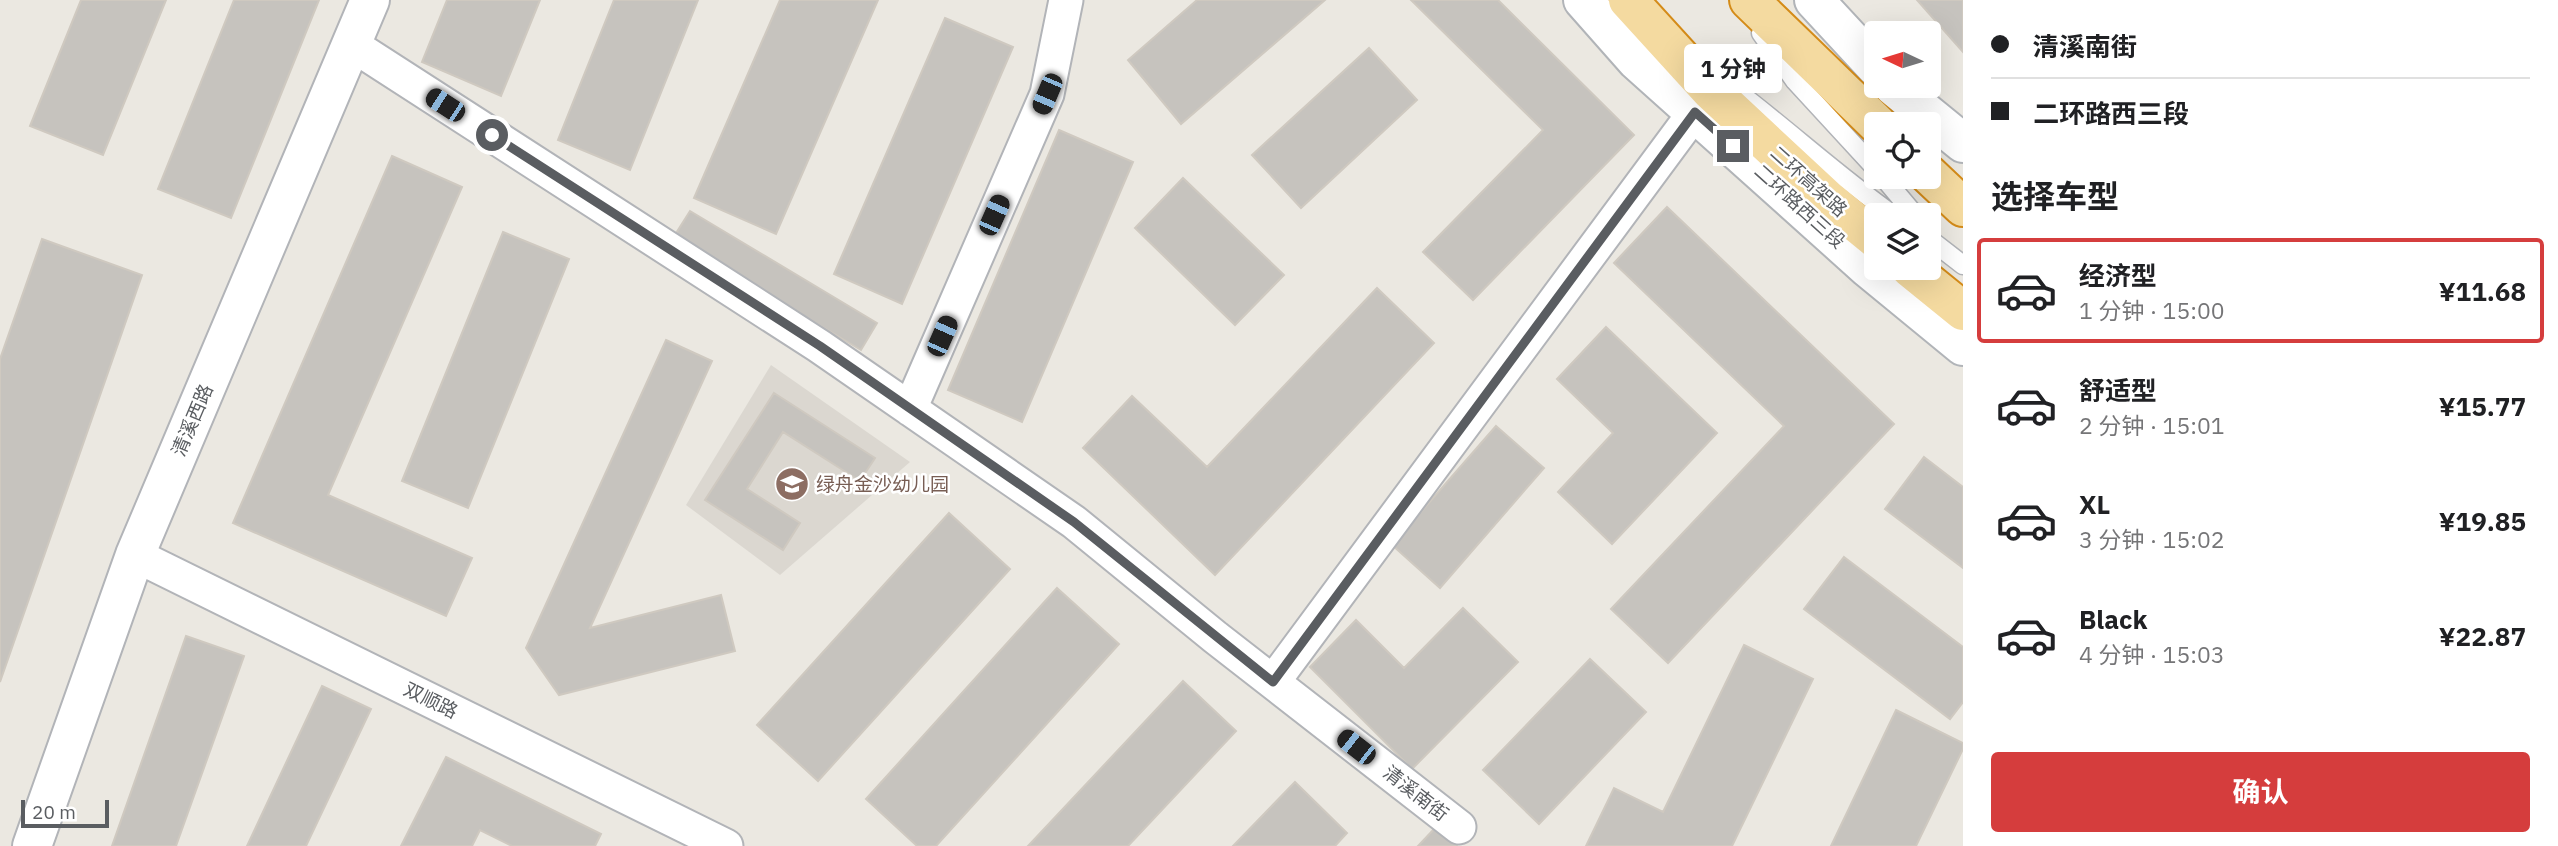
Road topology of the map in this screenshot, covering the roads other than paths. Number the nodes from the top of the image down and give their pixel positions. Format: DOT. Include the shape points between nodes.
graph roads {
  1 [pos="370,0"];
  2 [pos="1066,0"];
  3 [pos="1583,0"];
  4 [pos="1629,0"];
  5 [pos="1737,0"];
  6 [pos="1749,0"];
  7 [pos="1814,0"];
  8 [pos="1660,35"];
  9 [pos="351,44"];
  10 [pos="1864,54"];
  11 [pos="1907,98"];
  12 [pos="1695,112"];
  13 [pos="1865,112"];
  14 [pos="1963,144"];
  15 [pos="1864,156"];
  16 [pos="1941,186"];
  17 [pos="1893,189"];
  18 [pos="1877,203"];
  19 [pos="1905,203"];
  20 [pos="1963,207"];
  21 [pos="1864,229"];
  22 [pos="1941,256"];
  23 [pos="1963,265"];
  24 [pos="1941,274"];
  25 [pos="1963,311"];
  26 [pos="1963,346"];
  27 [pos="910,409"];
  28 [pos="135,555"];
  29 [pos="1273,682"];
  30 [pos="1459,827"];
  31 [pos="32,846"];
  32 [pos="726,846"];
  1 -- 9 [label="street, 清溪西路"];
  2 -- 27 [label="street" via="1047,94"];
  3 -- 12 [label="street, 二环路西三段" via="1636,60"];
  4 -- 8 [label="highway, 二环高架路"];
  5 -- 15 [label="lane" via="1795,81"];
  6 -- 13 [label="highway"];
  7 -- 10 [label="street"];
  8 -- 18 [label="lane"];
  8 -- 21 [label="highway, 二环高架路" via="1710,90"];
  9 -- 27 [label="street, 清溪南街" via="820,346"];
  9 -- 28 [label="street, 清溪西路"];
  11 -- 14 [label="street"];
  12 -- 26 [label="street, 二环路西三段" via="1868,268"];
  12 -- 29 [label="street"];
  16 -- 20 [label="highway"];
  17 -- 19 [label="lane"];
  22 -- 23 [label="lane"];
  24 -- 25 [label="highway"];
  27 -- 29 [label="street, 清溪南街" via="1074,522"];
  28 -- 31 [label="street, 清溪西路"];
  28 -- 32 [label="street, 双顺路"];
  29 -- 30 [label="street, 清溪南街"];
}
